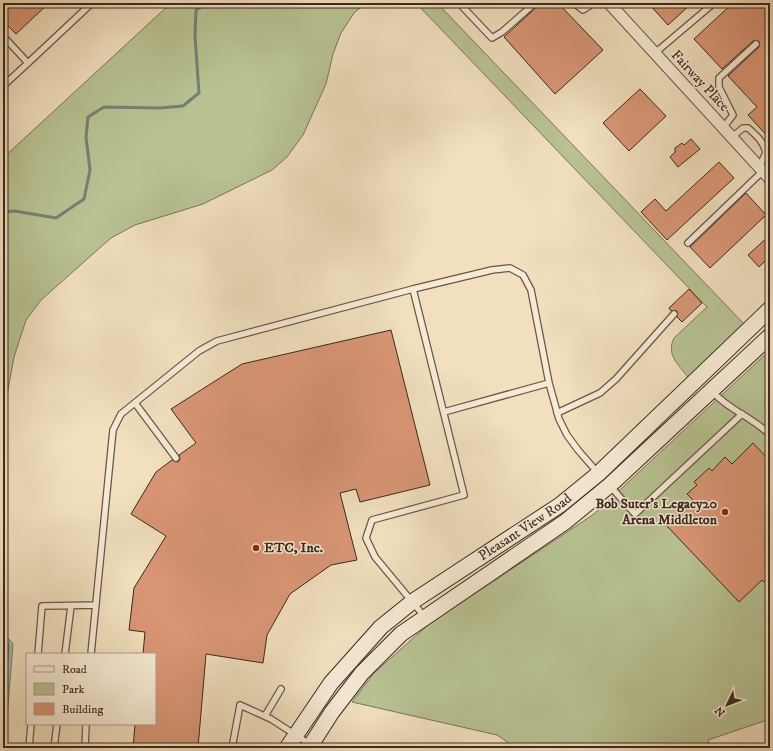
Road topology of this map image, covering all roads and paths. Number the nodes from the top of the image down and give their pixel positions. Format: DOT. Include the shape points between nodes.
graph roads {
  1 [pos="92,3"];
  2 [pos="459,3"];
  3 [pos="535,3"];
  4 [pos="574,3"];
  5 [pos="594,3"];
  6 [pos="609,3"];
  7 [pos="714,3"];
  8 [pos="3,37"];
  9 [pos="756,44"];
  10 [pos="655,53"];
  11 [pos="28,63"];
  12 [pos="3,86"];
  13 [pos="723,128"];
  14 [pos="732,137"];
  15 [pos="764,172"];
  16 [pos="688,243"];
  17 [pos="413,289"];
  18 [pos="770,309"];
  19 [pos="674,314"];
  20 [pos="770,336"];
  21 [pos="549,383"];
  22 [pos="712,390"];
  23 [pos="135,403"];
  24 [pos="444,412"];
  25 [pos="557,413"];
  26 [pos="742,414"];
  27 [pos="770,435"];
  28 [pos="176,458"];
  29 [pos="604,480"];
  30 [pos="412,602"];
  31 [pos="96,605"];
  32 [pos="71,606"];
  33 [pos="425,617"];
  34 [pos="38,653"];
  35 [pos="65,653"];
  36 [pos="91,653"];
  37 [pos="281,689"];
  38 [pos="265,716"];
  39 [pos="31,725"];
  40 [pos="57,725"];
  41 [pos="86,725"];
  42 [pos="296,735"];
  43 [pos="310,746"];
  44 [pos="29,748"];
  45 [pos="54,748"];
  46 [pos="85,748"];
  47 [pos="232,748"];
  48 [pos="287,748"];
  1 -- 11 [label="lane"];
  2 -- 3 [label="lane" via="492,38"];
  4 -- 5 [label="lane" via="583,10"];
  6 -- 10 [label="street, Fairway Place"];
  7 -- 10 [label="lane"];
  8 -- 11 [label="lane"];
  9 -- 13 [label="lane" via="719,78 719,87 733,115"];
  10 -- 13 [label="street, Fairway Place"];
  11 -- 12 [label="lane"];
  13 -- 14 [label="street, Fairway Place"];
  14 -- 15 [label="street, Fairway Place"];
  14 -- 15 [label="lane" via="743,128 748,128 754,134 765,147"];
  15 -- 16 [label="lane"];
  17 -- 21 [label="lane" via="492,270 510,268 523,275 531,290"];
  17 -- 23 [label="lane" via="217,341 199,351"];
  17 -- 24 [label="lane"];
  18 -- 29 [label="street, Pleasant View Road"];
  19 -- 25 [label="lane" via="616,379 600,393"];
  20 -- 22 [label="street, Pleasant View Road"];
  21 -- 24 [label="lane"];
  21 -- 25 [label="lane"];
  22 -- 26 [label="lane" via="721,402"];
  22 -- 29 [label="street, Pleasant View Road"];
  23 -- 28 [label="lane"];
  23 -- 31 [label="lane" via="121,414 113,430"];
  24 -- 30 [label="lane" via="464,495 372,520 366,538 376,557"];
  25 -- 29 [label="lane" via="567,435"];
  26 -- 27 [label="lane" via="761,425"];
  26 -- 29 [label="lane" via="635,514"];
  29 -- 30 [label="street, Pleasant View Road" via="560,505"];
  29 -- 33 [label="street, Pleasant View Road" via="565,522"];
  30 -- 33 [label="lane"];
  30 -- 42 [label="street, Pleasant View Road" via="382,627 331,683"];
  31 -- 32 [label="lane"];
  31 -- 36 [label="lane"];
  32 -- 34 [label="lane" via="42,606"];
  32 -- 35 [label="lane"];
  33 -- 43 [label="street, Pleasant View Road" via="401,634 362,673"];
  37 -- 38 [label="lane"];
  38 -- 42 [label="lane"];
  38 -- 47 [label="lane" via="240,705"];
  39 -- 44 [label="lane"];
  40 -- 45 [label="lane"];
  41 -- 46 [label="lane"];
  42 -- 43 [label="lane"];
  42 -- 48 [label="street, Pleasant View Road"];
}
